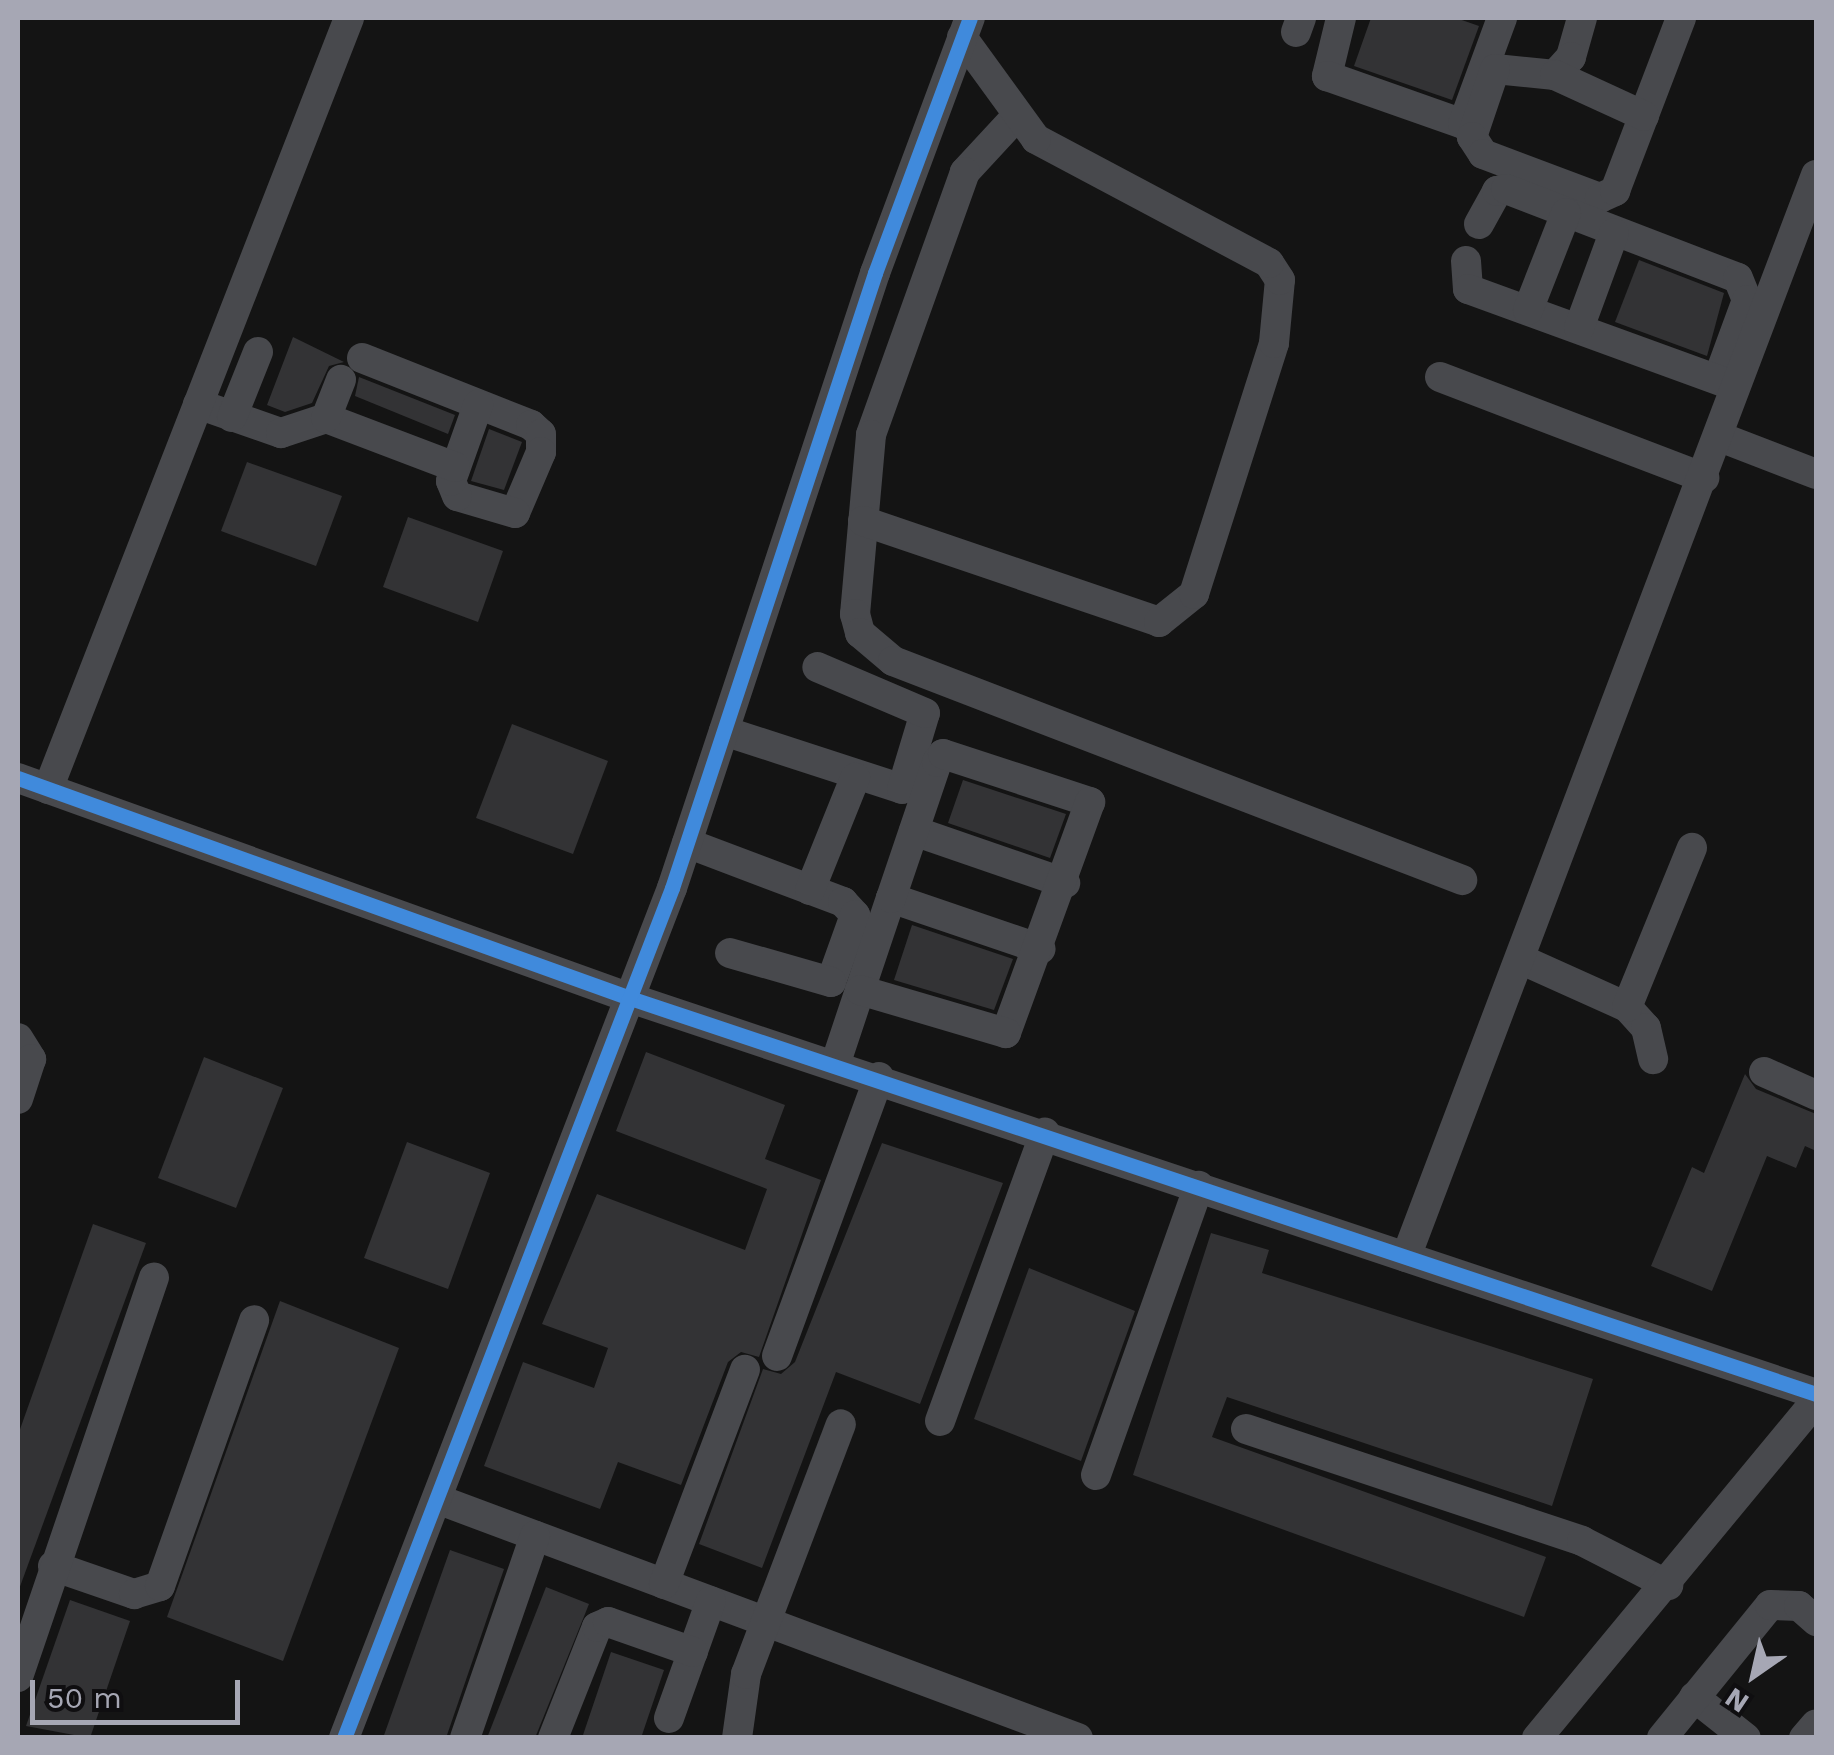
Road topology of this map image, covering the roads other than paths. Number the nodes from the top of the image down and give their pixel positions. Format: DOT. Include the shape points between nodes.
graph roads {
  1 [pos="349,18"];
  2 [pos="1341,18"];
  3 [pos="1582,18"];
  4 [pos="1680,18"];
  5 [pos="1492,20"];
  6 [pos="966,28"];
  7 [pos="1555,76"];
  8 [pos="1644,116"];
  9 [pos="1016,118"];
  10 [pos="1816,176"];
  11 [pos="1566,213"];
  12 [pos="1479,224"];
  13 [pos="1614,233"];
  14 [pos="1466,261"];
  15 [pos="1528,310"];
  16 [pos="1579,328"];
  17 [pos="258,352"];
  18 [pos="362,358"];
  19 [pos="1440,377"];
  20 [pos="340,380"];
  21 [pos="1728,383"];
  22 [pos="198,404"];
  23 [pos="478,405"];
  24 [pos="232,418"];
  25 [pos="326,418"];
  26 [pos="1720,437"];
  27 [pos="455,467"];
  28 [pos="1816,474"];
  29 [pos="1704,478"];
  30 [pos="863,522"];
  31 [pos="817,667"];
  32 [pos="724,731"];
  33 [pos="18,778"];
  34 [pos="855,778"];
  35 [pos="48,789"];
  36 [pos="914,831"];
  37 [pos="687,842"];
  38 [pos="1692,848"];
  39 [pos="1462,880"];
  40 [pos="1065,884"];
  41 [pos="810,890"];
  42 [pos="891,898"];
  43 [pos="1041,949"];
  44 [pos="730,953"];
  45 [pos="1520,959"];
  46 [pos="860,990"];
  47 [pos="630,998"];
  48 [pos="1627,1007"];
  49 [pos="18,1038"];
  50 [pos="1653,1060"];
  51 [pos="836,1062"];
  52 [pos="1764,1072"];
  53 [pos="879,1077"];
  54 [pos="1816,1095"];
  55 [pos="18,1099"];
  56 [pos="1045,1133"];
  57 [pos="1199,1186"];
  58 [pos="1406,1257"];
  59 [pos="154,1277"];
  60 [pos="254,1320"];
  61 [pos="777,1356"];
  62 [pos="745,1370"];
  63 [pos="1816,1398"];
  64 [pos="940,1421"];
  65 [pos="841,1424"];
  66 [pos="1246,1429"];
  67 [pos="1096,1475"];
  68 [pos="438,1499"];
  69 [pos="536,1536"];
  70 [pos="53,1566"];
  71 [pos="664,1584"];
  72 [pos="1668,1585"];
  73 [pos="711,1601"];
  74 [pos="1816,1621"];
  75 [pos="766,1622"];
  76 [pos="692,1652"];
  77 [pos="18,1677"];
  78 [pos="1694,1697"];
  79 [pos="669,1718"];
  80 [pos="1816,1724"];
  81 [pos="344,1738"];
  82 [pos="465,1738"];
  83 [pos="553,1738"];
  84 [pos="737,1738"];
  85 [pos="1078,1738"];
  86 [pos="1538,1738"];
  87 [pos="1662,1738"];
  88 [pos="1746,1738"];
  89 [pos="1804,1738"];
  1 -- 22 [label="street"];
  2 -- 5 [label="street" via="1328,76 1454,124 1470,118"];
  3 -- 7 [label="street" via="1570,57"];
  4 -- 8 [label="street"];
  6 -- 9 [label="street"];
  6 -- 32 [label="street" via="875,273"];
  7 -- 8 [label="street"];
  7 -- 8 [label="street" via="1496,69 1472,136 1482,154 1608,196"];
  9 -- 30 [label="street" via="974,158 946,219 871,436"];
  9 -- 30 [label="street" via="1070,160 1269,263 1280,280 1274,342 1194,594 1159,622 1136,618"];
  10 -- 21 [label="street"];
  11 -- 12 [label="street" via="1506,189 1496,191"];
  11 -- 13 [label="street"];
  11 -- 15 [label="street"];
  13 -- 16 [label="street"];
  13 -- 21 [label="street" via="1738,278 1747,300"];
  14 -- 15 [label="street" via="1468,288"];
  15 -- 16 [label="street"];
  16 -- 21 [label="street"];
  17 -- 24 [label="street"];
  18 -- 23 [label="street"];
  19 -- 29 [label="street"];
  20 -- 25 [label="street"];
  21 -- 26 [label="street"];
  22 -- 24 [label="street"];
  22 -- 35 [label="street"];
  23 -- 27 [label="street"];
  23 -- 27 [label="street" via="540,434 523,506 515,513 456,496"];
  24 -- 25 [label="street" via="291,433"];
  25 -- 27 [label="street"];
  26 -- 28 [label="street"];
  26 -- 29 [label="street"];
  29 -- 45 [label="street"];
  30 -- 39 [label="street" via="854,614 873,650"];
  31 -- 34 [label="street" via="925,713 902,789"];
  32 -- 34 [label="street"];
  32 -- 37 [label="street"];
  33 -- 35 [label="street"];
  34 -- 41 [label="street"];
  35 -- 47 [label="street"];
  36 -- 40 [label="street"];
  36 -- 40 [label="street" via="937,762 950,750 1082,796 1091,811"];
  36 -- 42 [label="street"];
  37 -- 41 [label="street"];
  37 -- 47 [label="street"];
  38 -- 48 [label="street"];
  40 -- 43 [label="street"];
  41 -- 44 [label="street" via="855,914 831,982"];
  42 -- 43 [label="street"];
  42 -- 46 [label="street"];
  43 -- 46 [label="street" via="1012,1028 999,1035"];
  45 -- 48 [label="street"];
  45 -- 58 [label="street"];
  46 -- 51 [label="street"];
  47 -- 51 [label="street"];
  47 -- 68 [label="street"];
  48 -- 50 [label="street" via="1646,1028"];
  49 -- 55 [label="street" via="31,1060"];
  51 -- 53 [label="street"];
  52 -- 54 [label="street"];
  53 -- 56 [label="street"];
  53 -- 61 [label="street"];
  56 -- 57 [label="street"];
  56 -- 64 [label="street"];
  57 -- 58 [label="street"];
  57 -- 67 [label="street"];
  58 -- 63 [label="street"];
  59 -- 70 [label="street"];
  60 -- 70 [label="street" via="160,1586 134,1594"];
  62 -- 71 [label="street"];
  63 -- 72 [label="street"];
  65 -- 75 [label="street"];
  66 -- 72 [label="street" via="1582,1540"];
  68 -- 69 [label="street"];
  68 -- 81 [label="street"];
  69 -- 71 [label="street"];
  69 -- 82 [label="street"];
  70 -- 77 [label="street"];
  71 -- 73 [label="street"];
  72 -- 86 [label="street"];
  73 -- 75 [label="street"];
  73 -- 76 [label="street"];
  74 -- 78 [label="street" via="1799,1606 1770,1605"];
  75 -- 84 [label="street" via="746,1674"];
  75 -- 85 [label="street"];
  76 -- 79 [label="street"];
  76 -- 83 [label="street" via="608,1622 598,1628"];
  78 -- 87 [label="street"];
  78 -- 88 [label="street"];
  80 -- 89 [label="street"];
}
